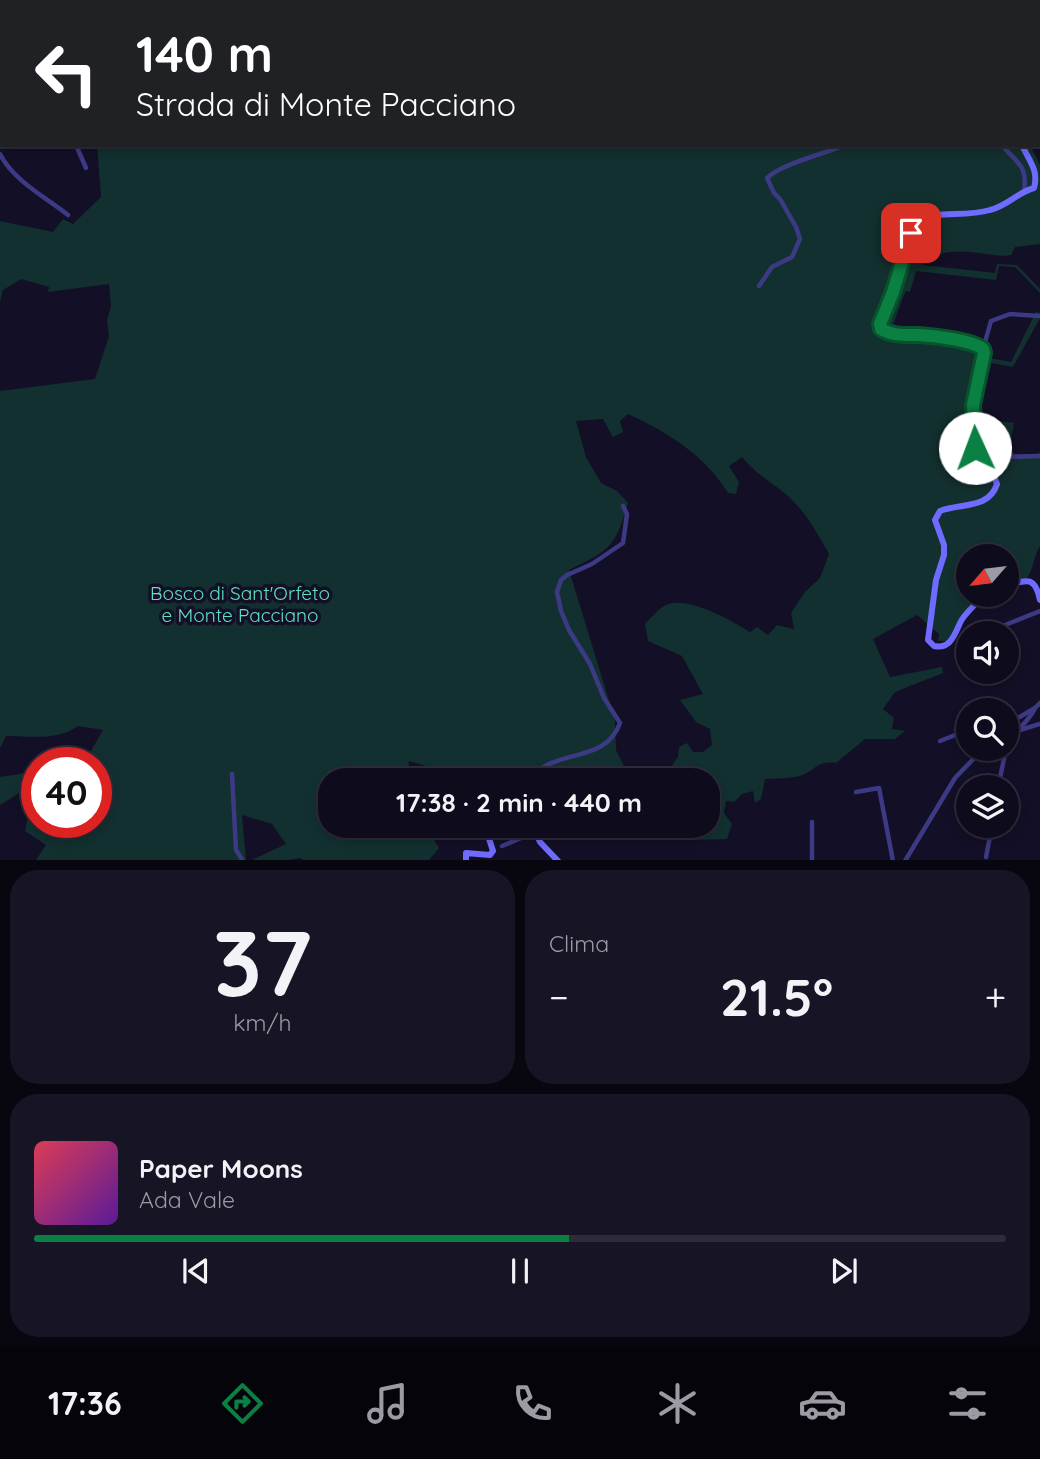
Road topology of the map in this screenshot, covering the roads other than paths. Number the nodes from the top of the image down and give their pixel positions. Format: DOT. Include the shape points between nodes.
graph roads {
  1 [pos="77,147"];
  2 [pos="840,147"];
  3 [pos="1004,147"];
  4 [pos="1023,147"];
  5 [pos="0,154"];
  6 [pos="4,163"];
  7 [pos="86,168"];
  8 [pos="0,170"];
  9 [pos="1024,191"];
  10 [pos="68,215"];
  11 [pos="760,286"];
  12 [pos="1040,316"];
  13 [pos="983,349"];
  14 [pos="975,451"];
  15 [pos="1040,456"];
  16 [pos="623,506"];
  17 [pos="1019,582"];
  18 [pos="1040,600"];
  19 [pos="972,607"];
  20 [pos="1040,611"];
  21 [pos="1015,621"];
  22 [pos="1040,703"];
  23 [pos="1035,708"];
  24 [pos="1019,716"];
  25 [pos="1040,723"];
  26 [pos="1019,728"];
  27 [pos="1019,730"];
  28 [pos="956,735"];
  29 [pos="940,741"];
  30 [pos="972,761"];
  31 [pos="542,768"];
  32 [pos="232,774"];
  33 [pos="856,792"];
  34 [pos="812,822"];
  35 [pos="489,838"];
  36 [pos="517,838"];
  37 [pos="538,838"];
  38 [pos="990,838"];
  39 [pos="502,846"];
  40 [pos="986,857"];
  41 [pos="243,860"];
  42 [pos="466,860"];
  43 [pos="558,860"];
  44 [pos="812,860"];
  45 [pos="893,860"];
  46 [pos="905,860"];
  1 -- 7 [label="street"];
  2 -- 11 [label="street" via="767,178 800,239 792,257 772,268"];
  3 -- 9 [label="street" via="1024,170"];
  4 -- 9 [label="street" via="1037,178 1034,188"];
  5 -- 6 [label="street"];
  6 -- 8 [label="street"];
  6 -- 10 [label="street"];
  9 -- 13 [label="street" via="992,210 919,218 880,324 889,334 922,335"];
  12 -- 13 [label="street" via="1010,314 990,321"];
  13 -- 14 [label="street" via="973,405"];
  14 -- 15 [label="street" via="1004,457"];
  14 -- 19 [label="street" via="997,484 989,499 940,512 935,520 944,555 928,640 934,646 944,646 955,637"];
  16 -- 31 [label="street" via="623,543 567,575 557,592 569,630 620,723 596,750"];
  17 -- 18 [label="street" via="1033,582"];
  20 -- 21 [label="street"];
  22 -- 23 [label="street"];
  23 -- 24 [label="street"];
  23 -- 26 [label="street"];
  25 -- 27 [label="street"];
  28 -- 29 [label="street"];
  30 -- 46 [label="street" via="956,778"];
  32 -- 41 [label="street" via="236,850"];
  33 -- 45 [label="street" via="879,788"];
  34 -- 44 [label="street"];
  35 -- 42 [label="street" via="490,855 466,853"];
  36 -- 39 [label="street"];
  37 -- 43 [label="street"];
  38 -- 40 [label="street"];
}
